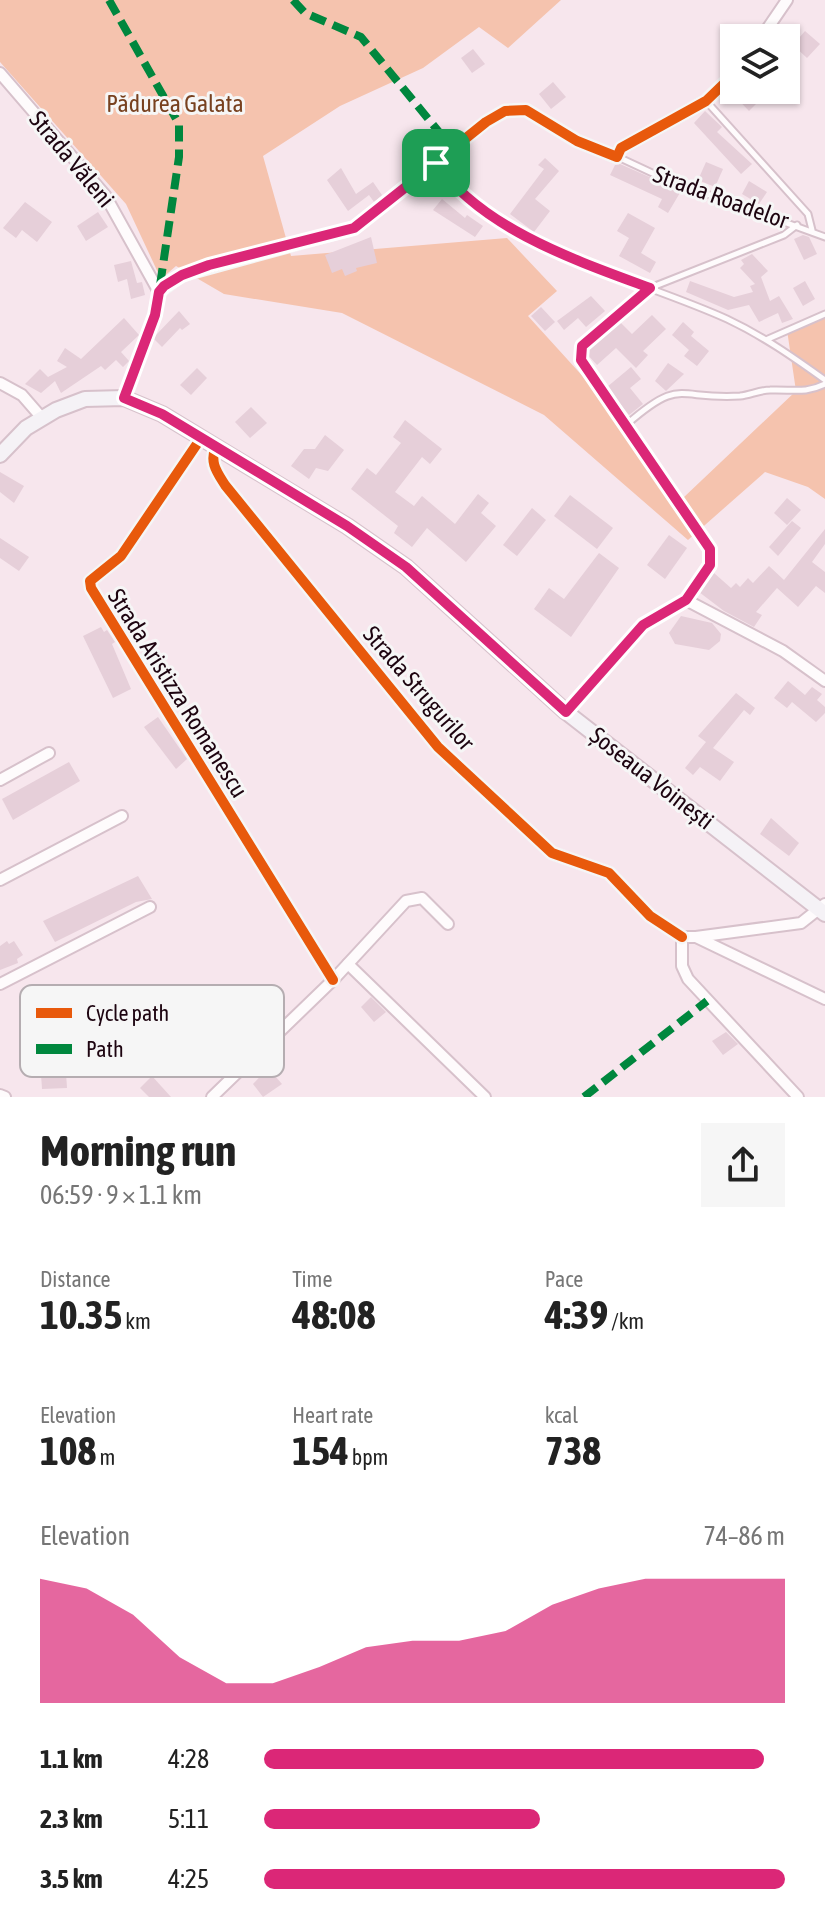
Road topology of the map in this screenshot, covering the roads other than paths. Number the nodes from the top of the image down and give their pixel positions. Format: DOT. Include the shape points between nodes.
graph roads {
  1 [pos="787,0"];
  2 [pos="771,24"];
  3 [pos="0,73"];
  4 [pos="720,88"];
  5 [pos="706,101"];
  6 [pos="617,157"];
  7 [pos="436,163"];
  8 [pos="797,225"];
  9 [pos="812,230"];
  10 [pos="825,237"];
  11 [pos="650,288"];
  12 [pos="159,292"];
  13 [pos="825,314"];
  14 [pos="768,339"];
  15 [pos="825,382"];
  16 [pos="0,383"];
  17 [pos="124,398"];
  18 [pos="42,418"];
  19 [pos="626,425"];
  20 [pos="201,438"];
  21 [pos="216,447"];
  22 [pos="0,455"];
  23 [pos="686,600"];
  24 [pos="825,681"];
  25 [pos="566,712"];
  26 [pos="49,753"];
  27 [pos="0,780"];
  28 [pos="122,816"];
  29 [pos="0,880"];
  30 [pos="150,907"];
  31 [pos="823,909"];
  32 [pos="448,924"];
  33 [pos="682,937"];
  34 [pos="696,937"];
  35 [pos="348,964"];
  36 [pos="333,980"];
  37 [pos="0,984"];
  38 [pos="825,999"];
  39 [pos="284,1027"];
  40 [pos="233,1077"];
  41 [pos="212,1097"];
  42 [pos="485,1097"];
  43 [pos="798,1097"];
  1 -- 2 [label="street"];
  3 -- 12 [label="street, Strada Văleni" via="105,195"];
  4 -- 5 [label="street"];
  5 -- 6 [label="street" via="621,148"];
  5 -- 9 [label="lane" via="808,214"];
  6 -- 7 [label="street" via="577,141 526,110 505,111 486,122"];
  6 -- 8 [label="lane, Strada Roadelor"];
  7 -- 11 [label="lane" via="454,185 528,238"];
  7 -- 12 [label="street" via="354,228 209,265 182,275"];
  8 -- 9 [label="lane, Strada Roadelor"];
  8 -- 11 [label="lane" via="784,235"];
  9 -- 10 [label="lane, Strada Roadelor"];
  11 -- 14 [label="lane"];
  11 -- 19 [label="lane" via="579,353"];
  12 -- 17 [label="street"];
  13 -- 14 [label="lane"];
  14 -- 15 [label="lane"];
  15 -- 19 [label="lane" via="801,393 676,392 658,398"];
  16 -- 18 [label="street" via="22,395"];
  17 -- 18 [label="main road, Șoseaua Voinești" via="85,399"];
  17 -- 20 [label="main road, Șoseaua Voinești"];
  18 -- 22 [label="main road, Șoseaua Voinești"];
  19 -- 23 [label="lane" via="710,549 710,565"];
  20 -- 21 [label="main road, Șoseaua Voinești"];
  20 -- 36 [label="street, Strada Aristizza Romanescu" via="121,556 90,581 91,588"];
  21 -- 25 [label="main road, Șoseaua Voinești" via="406,567"];
  21 -- 33 [label="street, Strada Strugurilor" via="213,466 225,485 438,747 552,853 609,873 650,916"];
  23 -- 24 [label="street" via="783,651"];
  23 -- 25 [label="street" via="643,625"];
  25 -- 31 [label="main road, Șoseaua Voinești"];
  26 -- 27 [label="street"];
  28 -- 29 [label="street"];
  30 -- 37 [label="street"];
  31 -- 34 [label="street" via="801,923"];
  32 -- 35 [label="street" via="427,901 411,898"];
  33 -- 34 [label="street"];
  33 -- 43 [label="street" via="688,979"];
  34 -- 38 [label="street"];
  35 -- 36 [label="street"];
  35 -- 42 [label="street"];
  36 -- 39 [label="street"];
  40 -- 41 [label="street"];
}
